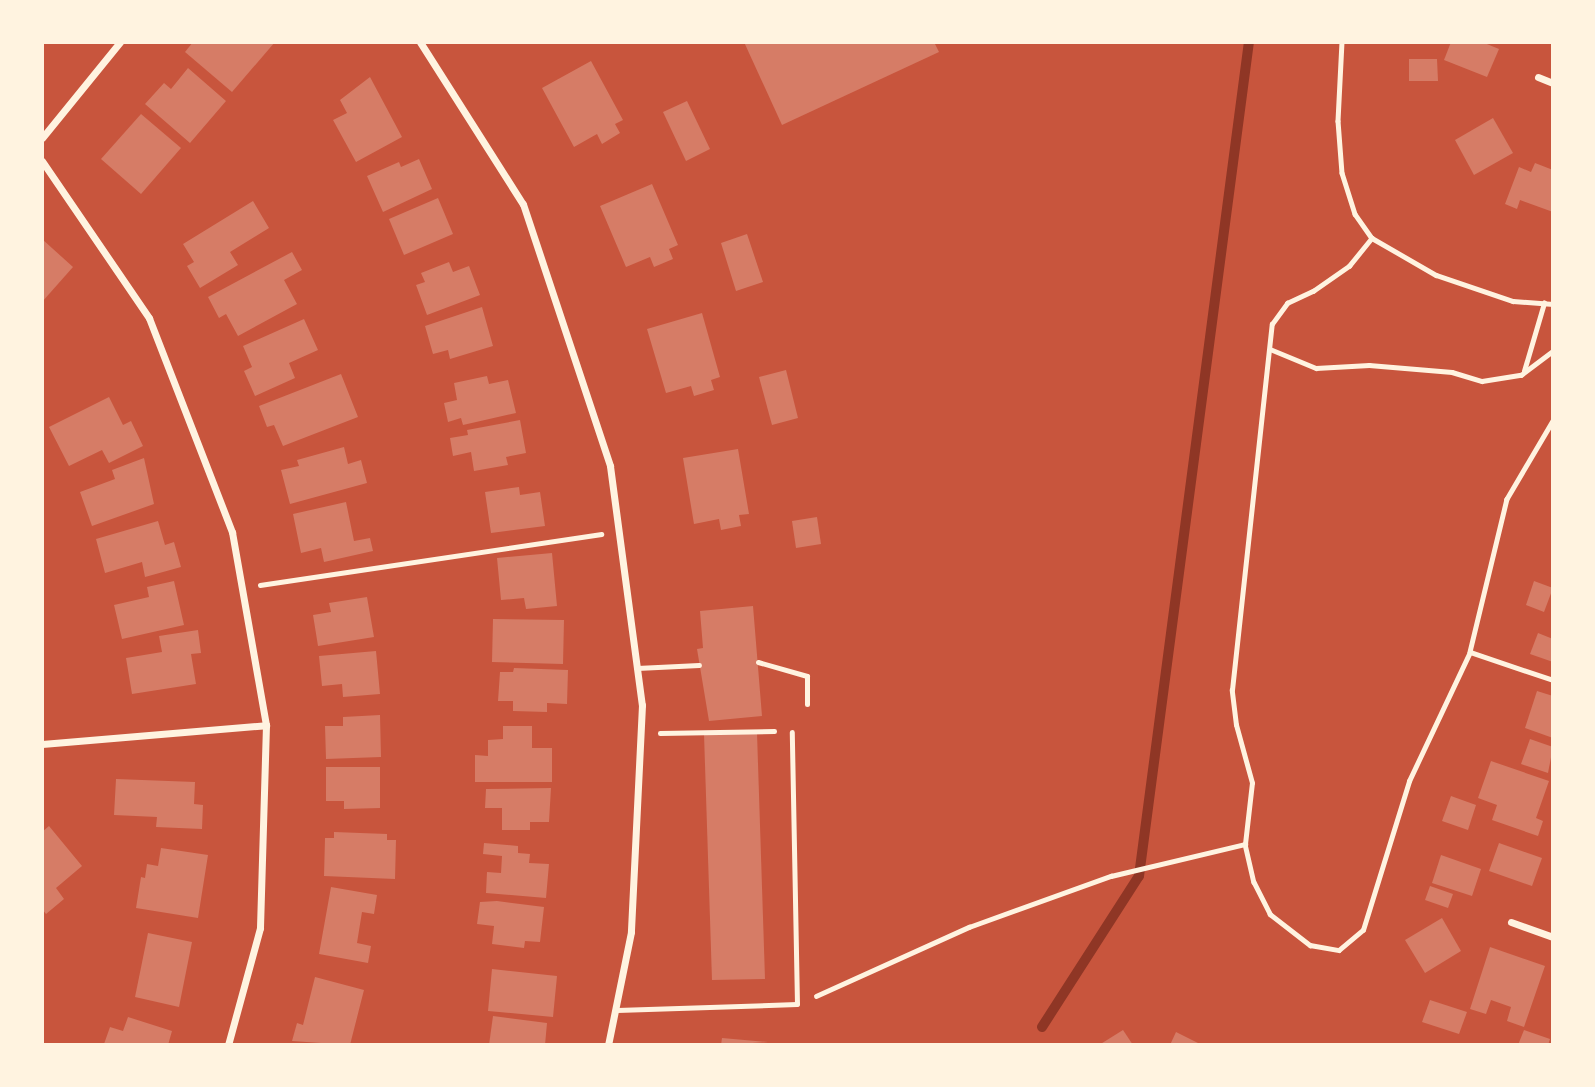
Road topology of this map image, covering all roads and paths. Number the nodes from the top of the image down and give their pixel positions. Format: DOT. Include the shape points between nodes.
graph roads {
  1 [pos="120,42"];
  2 [pos="420,42"];
  3 [pos="1342,42"];
  4 [pos="1538,77"];
  5 [pos="1553,83"];
  6 [pos="42,138"];
  7 [pos="42,161"];
  8 [pos="1373,238"];
  9 [pos="1544,303"];
  10 [pos="1553,304"];
  11 [pos="1270,349"];
  12 [pos="1553,351"];
  13 [pos="1524,372"];
  14 [pos="1553,421"];
  15 [pos="619,531"];
  16 [pos="242,588"];
  17 [pos="1470,652"];
  18 [pos="758,662"];
  19 [pos="699,665"];
  20 [pos="637,668"];
  21 [pos="1553,680"];
  22 [pos="807,704"];
  23 [pos="266,726"];
  24 [pos="792,732"];
  25 [pos="641,734"];
  26 [pos="42,744"];
  27 [pos="1245,844"];
  28 [pos="1511,922"];
  29 [pos="1553,937"];
  30 [pos="797,1004"];
  31 [pos="617,1010"];
  32 [pos="228,1045"];
  33 [pos="608,1045"];
  1 -- 6 [label="street"];
  2 -- 15 [label="street" via="523,204 610,466"];
  3 -- 8 [label="path" via="1338,121 1342,173 1355,214"];
  4 -- 5 [label="street"];
  7 -- 16 [label="street" via="149,318 232,531"];
  8 -- 9 [label="path" via="1436,275 1513,301"];
  8 -- 11 [label="path" via="1349,265 1287,303 1272,324"];
  9 -- 10 [label="path"];
  9 -- 13 [label="path"];
  11 -- 13 [label="path" via="1316,368 1369,365 1452,372 1482,381"];
  11 -- 27 [label="path" via="1233,690 1236,725 1252,783"];
  12 -- 13 [label="path"];
  14 -- 17 [label="path" via="1507,499"];
  15 -- 16 [label="path"];
  15 -- 20 [label="street"];
  16 -- 23 [label="street"];
  17 -- 21 [label="path"];
  17 -- 27 [label="path" via="1409,781 1363,930 1339,950 1310,945 1270,914 1254,881"];
  18 -- 22 [label="lane" via="807,676"];
  19 -- 20 [label="lane"];
  20 -- 25 [label="street"];
  23 -- 26 [label="street"];
  23 -- 32 [label="street" via="260,928"];
  24 -- 25 [label="path"];
  24 -- 30 [label="lane"];
  25 -- 31 [label="street" via="631,932"];
  27 -- 30 [label="path" via="1124,873 969,927"];
  28 -- 29 [label="street"];
  30 -- 31 [label="lane"];
  31 -- 33 [label="street"];
}
